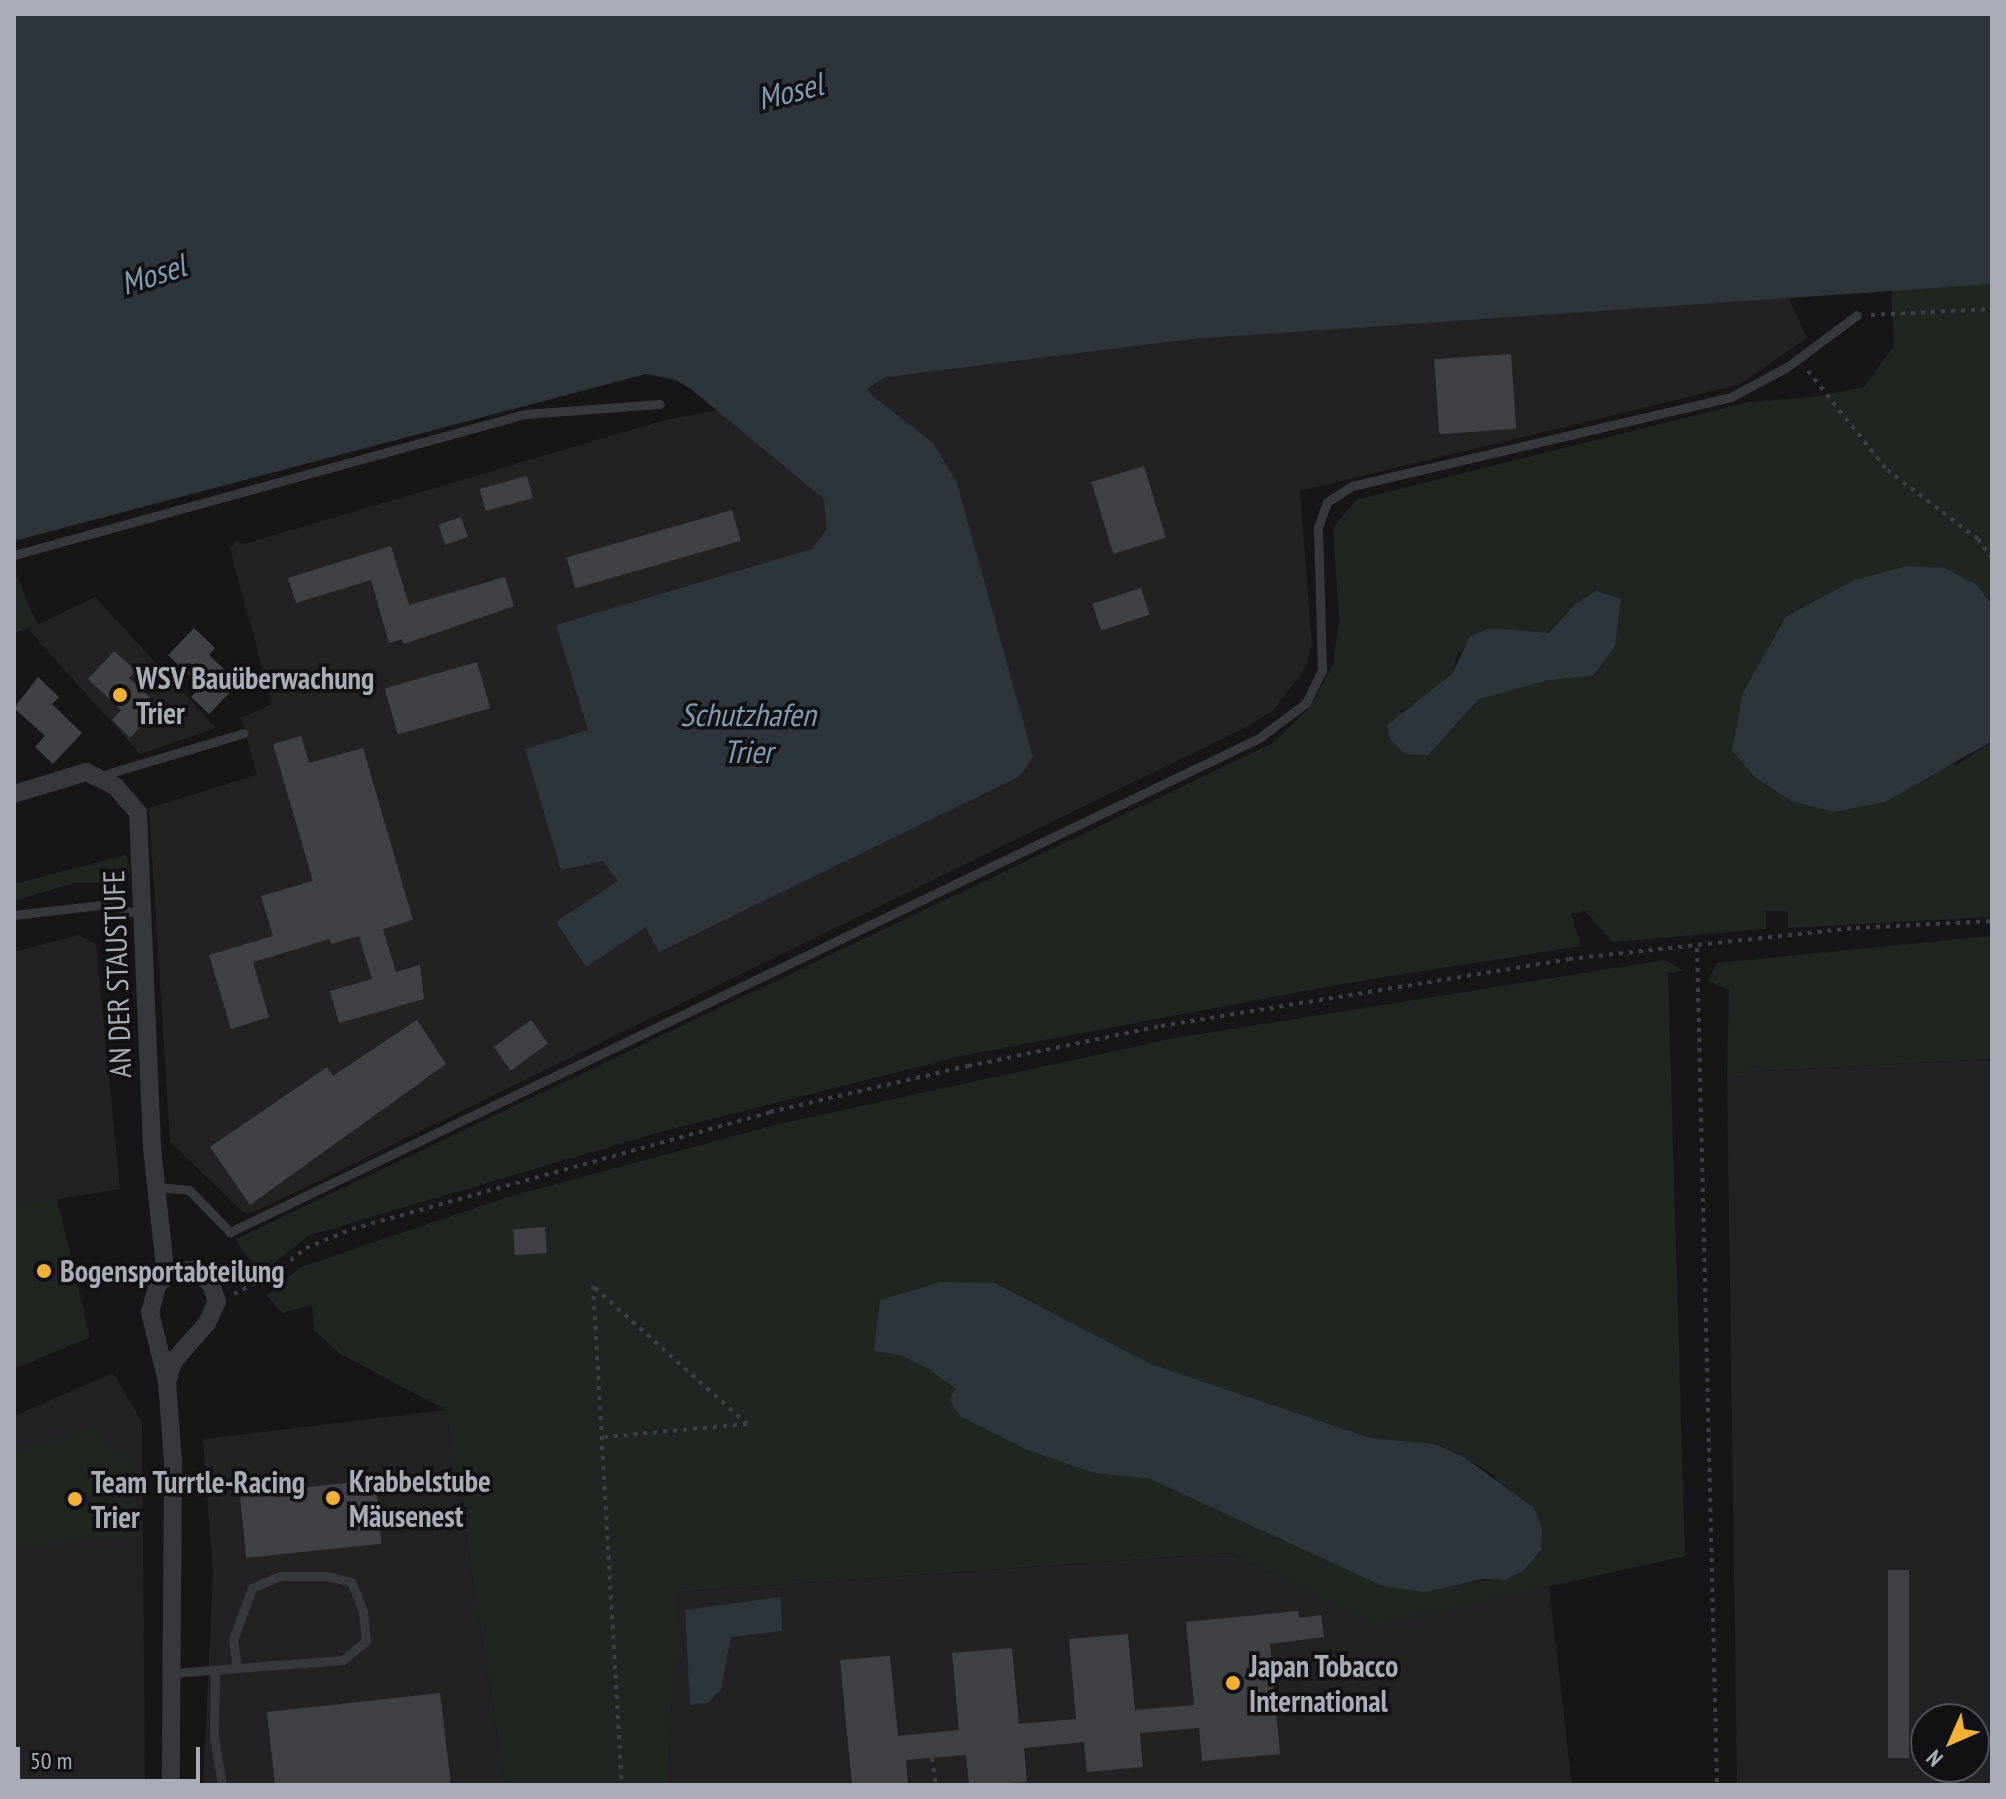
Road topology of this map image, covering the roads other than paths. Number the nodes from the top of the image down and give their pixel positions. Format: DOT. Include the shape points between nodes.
graph roads {
  1 [pos="1857,315"];
  2 [pos="660,404"];
  3 [pos="14,555"];
  4 [pos="244,733"];
  5 [pos="100,776"];
  6 [pos="14,794"];
  7 [pos="140,914"];
  8 [pos="14,915"];
  9 [pos="155,1187"];
  10 [pos="166,1276"];
  11 [pos="152,1327"];
  12 [pos="197,1334"];
  13 [pos="167,1382"];
  14 [pos="237,1668"];
  15 [pos="215,1670"];
  16 [pos="173,1673"];
  17 [pos="171,1785"];
  18 [pos="222,1785"];
  1 -- 9 [label="lane" via="1799,358 1731,397 1352,486 1327,502 1318,527 1322,670 1306,703 1259,738 230,1232 189,1190"];
  2 -- 3 [label="lane" via="525,414"];
  4 -- 5 [label="lane"];
  5 -- 6 [label="street" via="86,772"];
  5 -- 7 [label="street, AN DER STAUSTUFE" via="138,812"];
  7 -- 8 [label="lane" via="101,905"];
  7 -- 9 [label="street, AN DER STAUSTUFE"];
  9 -- 10 [label="street, AN DER STAUSTUFE"];
  10 -- 11 [label="street" via="153,1292"];
  10 -- 12 [label="street" via="193,1270 207,1279 216,1299"];
  11 -- 12 [label="street" via="166,1336"];
  11 -- 13 [label="street"];
  12 -- 13 [label="street" via="173,1362"];
  13 -- 16 [label="street" via="176,1542"];
  14 -- 14 [label="lane" via="343,1660 366,1641 363,1611 351,1582 280,1576 252,1588 233,1640"];
  14 -- 15 [label="lane"];
  15 -- 16 [label="lane"];
  15 -- 18 [label="lane" via="214,1737"];
  16 -- 17 [label="street"];
}
